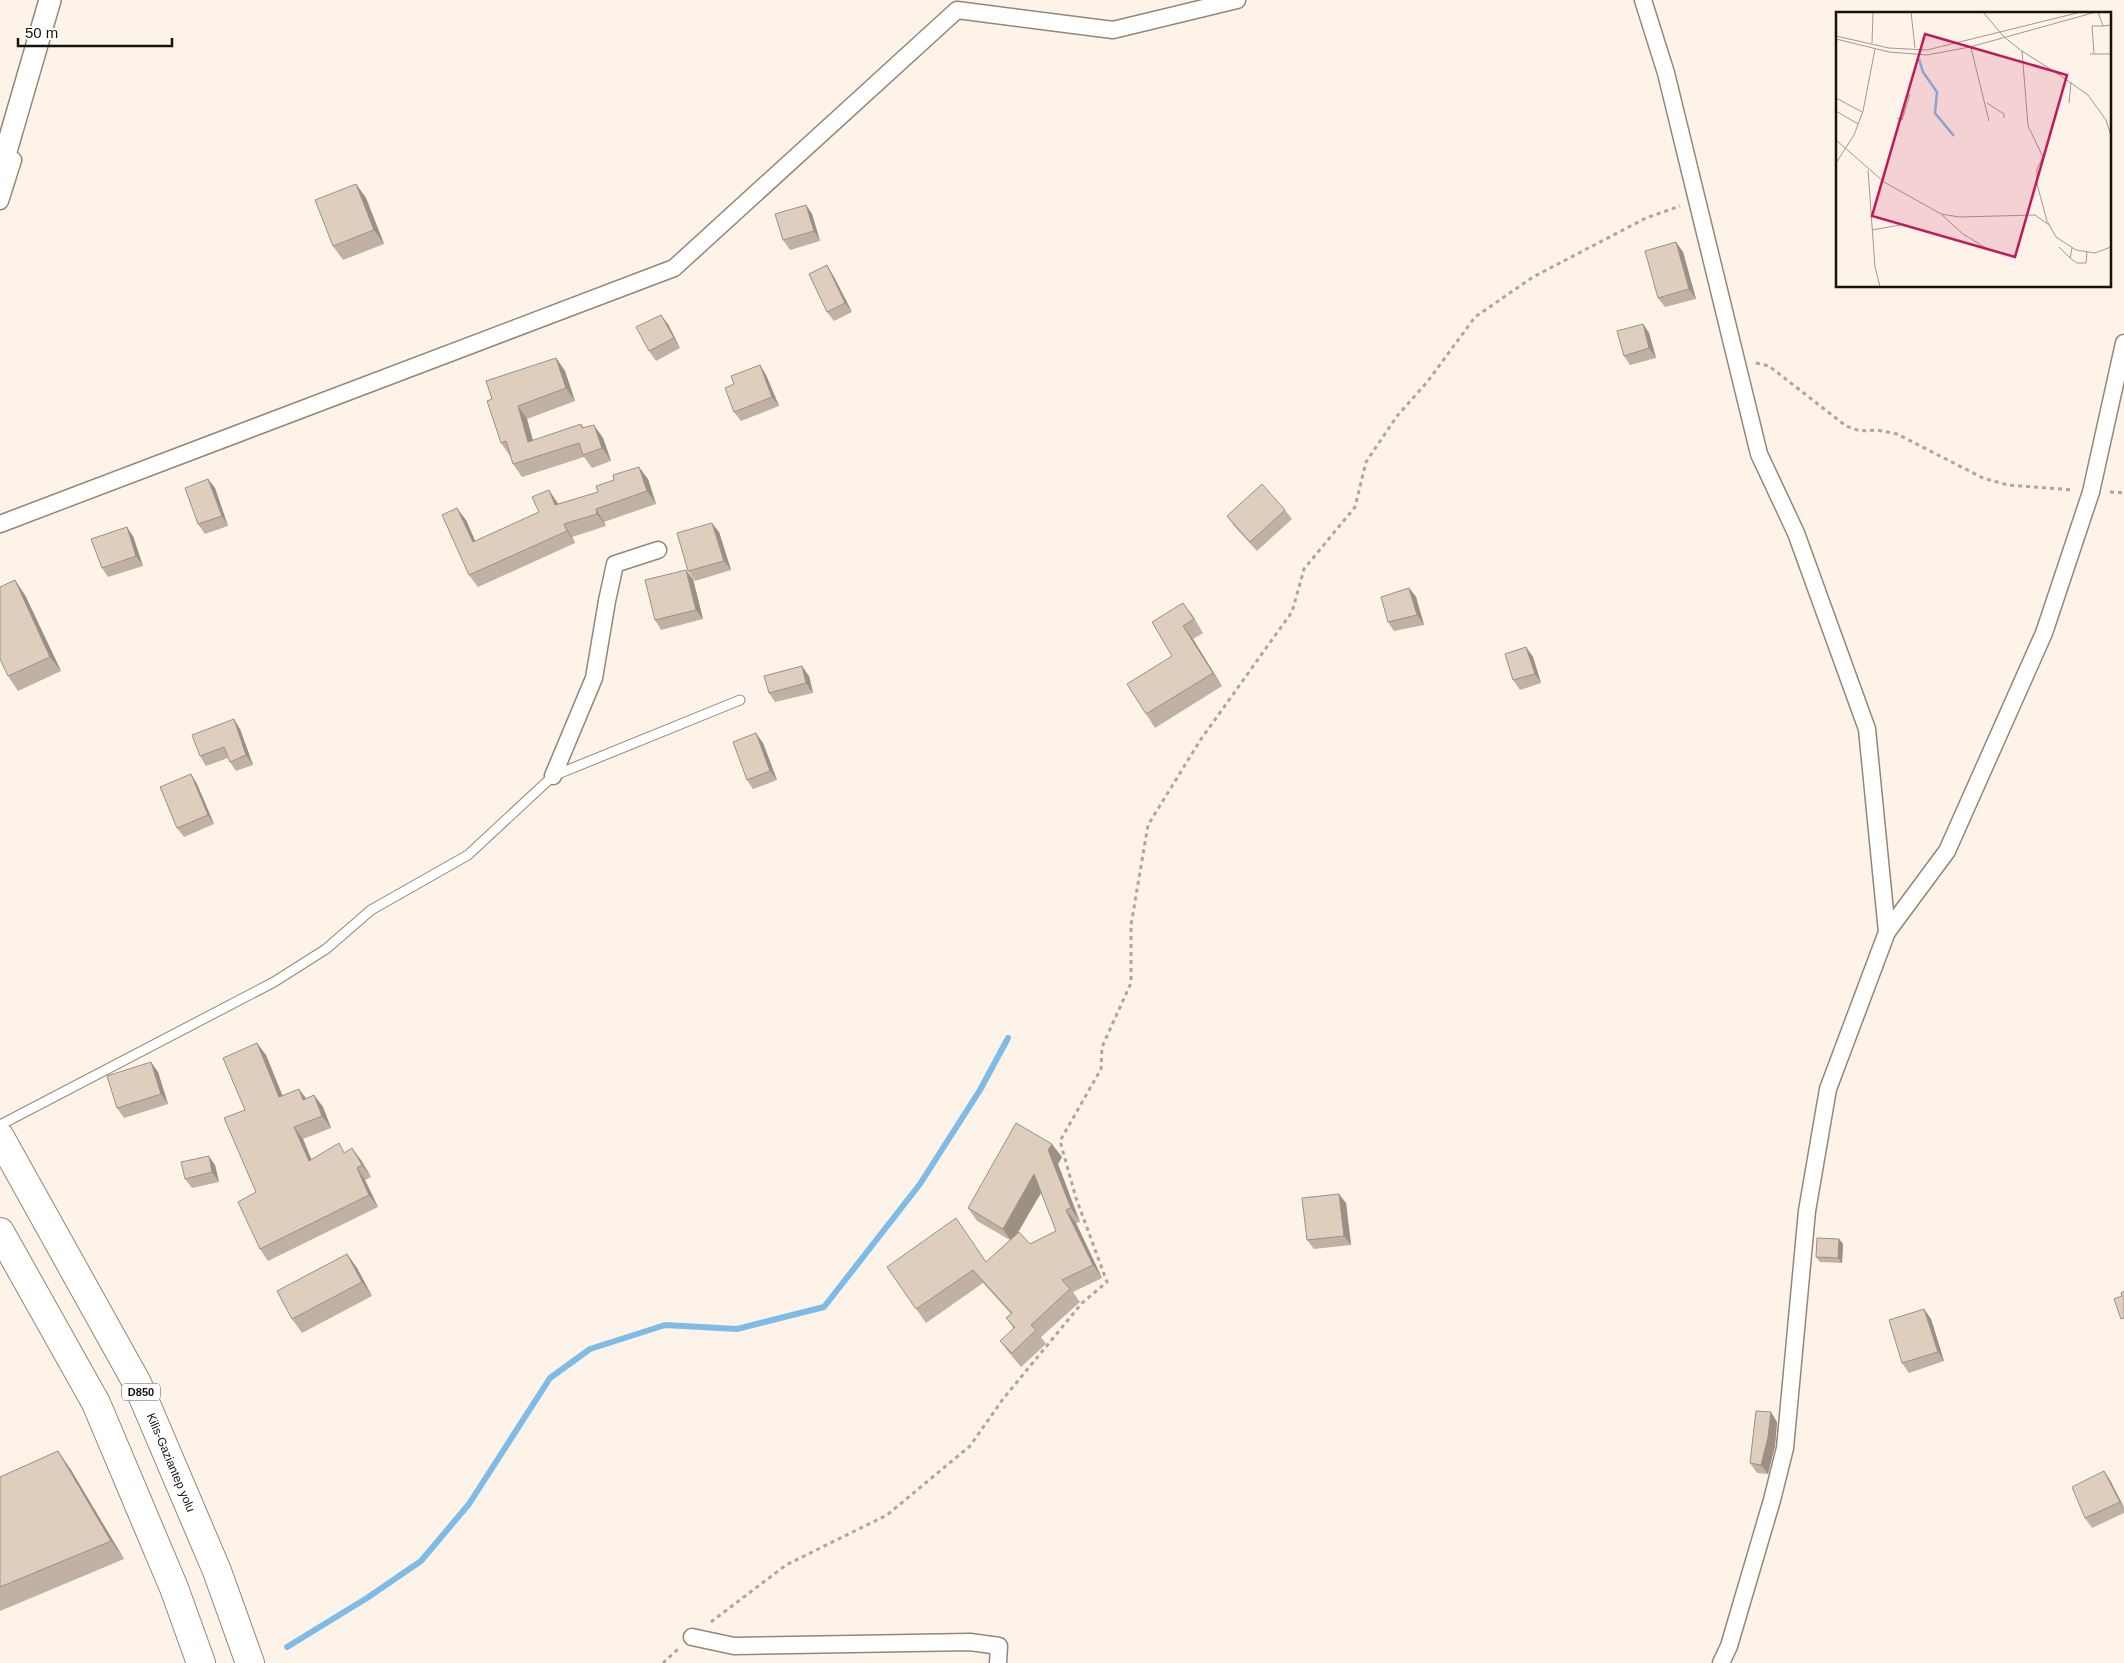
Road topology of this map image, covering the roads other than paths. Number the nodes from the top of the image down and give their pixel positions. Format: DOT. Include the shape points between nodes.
graph roads {
  1 [pos="50,0"];
  2 [pos="1237,0"];
  3 [pos="1643,0"];
  4 [pos="41,69"];
  5 [pos="0,172"];
  6 [pos="0,200"];
  7 [pos="2124,343"];
  8 [pos="0,524"];
  9 [pos="658,550"];
  10 [pos="740,700"];
  11 [pos="553,776"];
  12 [pos="1887,932"];
  13 [pos="0,1125"];
  14 [pos="0,1137"];
  15 [pos="0,1232"];
  16 [pos="692,1637"];
  17 [pos="201,1663"];
  18 [pos="250,1663"];
  19 [pos="998,1663"];
  20 [pos="1720,1663"];
  1 -- 5 [label="street"];
  2 -- 8 [label="street" via="1113,30 957,10 674,268"];
  3 -- 12 [label="street" via="1666,73 1759,454 1796,533 1867,729"];
  4 -- 6 [label="street"];
  7 -- 12 [label="street" via="2091,492 2044,633 1947,851"];
  9 -- 11 [label="street" via="616,564 594,678"];
  10 -- 11 [label="lane"];
  11 -- 13 [label="lane" via="468,855 371,910 326,950 274,982"];
  12 -- 20 [label="street" via="1828,1089 1807,1212 1785,1448 1729,1646"];
  14 -- 18 [label="highway, Kilis-Gaziantep yolu / D850" via="138,1383 217,1571"];
  15 -- 17 [label="highway" via="96,1404 174,1588"];
  16 -- 19 [label="street" via="734,1646 970,1642 999,1646"];
}
